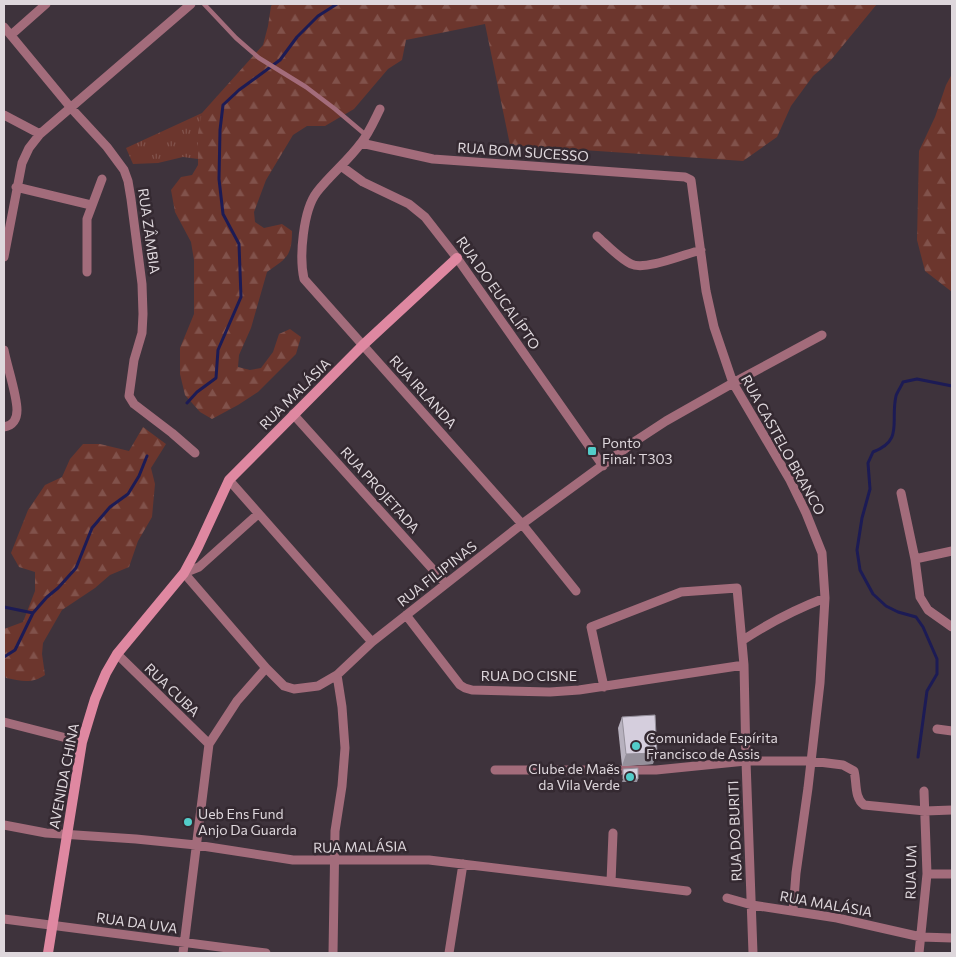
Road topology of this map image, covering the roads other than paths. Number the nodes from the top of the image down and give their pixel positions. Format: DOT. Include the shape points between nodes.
graph roads {
  1 [pos="46,4"];
  2 [pos="191,4"];
  3 [pos="204,4"];
  4 [pos="4,27"];
  5 [pos="11,35"];
  6 [pos="71,108"];
  7 [pos="380,109"];
  8 [pos="4,115"];
  9 [pos="40,134"];
  10 [pos="364,140"];
  11 [pos="341,166"];
  12 [pos="685,177"];
  13 [pos="102,179"];
  14 [pos="16,186"];
  15 [pos="91,206"];
  16 [pos="597,236"];
  17 [pos="701,250"];
  18 [pos="4,257"];
  19 [pos="457,258"];
  20 [pos="87,272"];
  21 [pos="822,336"];
  22 [pos="363,345"];
  23 [pos="4,350"];
  24 [pos="732,383"];
  25 [pos="293,414"];
  26 [pos="4,427"];
  27 [pos="195,453"];
  28 [pos="603,466"];
  29 [pos="229,480"];
  30 [pos="901,493"];
  31 [pos="258,514"];
  32 [pos="522,524"];
  33 [pos="952,551"];
  34 [pos="915,559"];
  35 [pos="184,573"];
  36 [pos="446,584"];
  37 [pos="576,591"];
  38 [pos="825,598"];
  39 [pos="406,615"];
  40 [pos="952,627"];
  41 [pos="743,640"];
  42 [pos="372,642"];
  43 [pos="117,654"];
  44 [pos="744,665"];
  45 [pos="266,668"];
  46 [pos="337,674"];
  47 [pos="604,687"];
  48 [pos="4,722"];
  49 [pos="937,729"];
  50 [pos="952,731"];
  51 [pos="82,742"];
  52 [pos="208,744"];
  53 [pos="746,761"];
  54 [pos="810,761"];
  55 [pos="494,770"];
  56 [pos="924,791"];
  57 [pos="952,810"];
  58 [pos="925,812"];
  59 [pos="4,825"];
  60 [pos="614,833"];
  61 [pos="67,835"];
  62 [pos="196,846"];
  63 [pos="333,860"];
  64 [pos="463,864"];
  65 [pos="926,874"];
  66 [pos="952,874"];
  67 [pos="611,882"];
  68 [pos="687,891"];
  69 [pos="727,898"];
  70 [pos="752,905"];
  71 [pos="793,911"];
  72 [pos="4,919"];
  73 [pos="52,925"];
  74 [pos="921,937"];
  75 [pos="952,938"];
  76 [pos="184,943"];
  77 [pos="48,953"];
  78 [pos="183,953"];
  79 [pos="266,953"];
  80 [pos="333,953"];
  81 [pos="448,953"];
  82 [pos="753,953"];
  83 [pos="919,953"];
  1 -- 5 [label="street"];
  2 -- 6 [label="street"];
  3 -- 10 [label="lane" via="236,38 265,62 335,109"];
  4 -- 5 [label="street, RUA ZÂMBIA"];
  5 -- 6 [label="street, RUA ZÂMBIA"];
  6 -- 9 [label="street"];
  6 -- 27 [label="street, RUA ZÂMBIA" via="117,159 128,181 143,314 130,399"];
  7 -- 10 [label="street"];
  8 -- 9 [label="street"];
  9 -- 14 [label="street" via="22,163"];
  10 -- 11 [label="street"];
  10 -- 12 [label="street, RUA BOM SUCESSO" via="433,160"];
  11 -- 19 [label="street, RUA DO EUCALÍPTO" via="363,182 409,204 425,217"];
  11 -- 22 [label="street, RUA IRLANDA" via="310,203 301,252 302,270 304,279"];
  12 -- 17 [label="street, RUA CASTELO BRANCO" via="692,184"];
  13 -- 15 [label="street"];
  14 -- 15 [label="street"];
  14 -- 18 [label="street"];
  15 -- 20 [label="street" via="86,230"];
  16 -- 17 [label="street" via="635,266"];
  17 -- 24 [label="street, RUA CASTELO BRANCO" via="714,327"];
  19 -- 22 [label="street, RUA MALÁSIA"];
  19 -- 28 [label="street, RUA DO EUCALÍPTO"];
  21 -- 24 [label="street, RUA FILIPINAS"];
  22 -- 25 [label="street, RUA MALÁSIA"];
  22 -- 32 [label="street, RUA IRLANDA"];
  23 -- 26 [label="street" via="17,410 14,422"];
  24 -- 28 [label="street, RUA FILIPINAS" via="651,431"];
  24 -- 38 [label="street, RUA CASTELO BRANCO" via="772,448 813,528 822,554"];
  25 -- 29 [label="street, RUA MALÁSIA"];
  25 -- 36 [label="street, RUA PROJETADA"];
  28 -- 32 [label="street, RUA FILIPINAS"];
  29 -- 31 [label="street"];
  29 -- 35 [label="street, RUA MALÁSIA"];
  30 -- 34 [label="street"];
  31 -- 35 [label="street" via="198,567"];
  31 -- 42 [label="street"];
  32 -- 36 [label="street, RUA FILIPINAS"];
  32 -- 37 [label="street, RUA IRLANDA"];
  33 -- 34 [label="street"];
  34 -- 40 [label="street" via="918,588 924,604"];
  35 -- 43 [label="street, AVENIDA CHINA"];
  35 -- 45 [label="street"];
  36 -- 39 [label="street, RUA FILIPINAS"];
  38 -- 41 [label="street" via="787,614"];
  38 -- 54 [label="street, RUA CASTELO BRANCO" via="820,683"];
  39 -- 42 [label="street, RUA FILIPINAS"];
  39 -- 47 [label="street, RUA DO CISNE" via="465,688 550,692"];
  41 -- 44 [label="street, RUA DO BURITI"];
  41 -- 47 [label="street, RUA DO BURITI" via="737,588 682,592 591,626"];
  42 -- 46 [label="street, RUA FILIPINAS"];
  43 -- 51 [label="street, AVENIDA CHINA" via="95,699"];
  43 -- 52 [label="street, RUA CUBA"];
  44 -- 47 [label="street, RUA DO CISNE"];
  44 -- 53 [label="street, RUA DO BURITI"];
  45 -- 46 [label="street, RUA FILIPINAS" via="284,686 294,689 309,688"];
  45 -- 52 [label="street" via="237,701"];
  46 -- 63 [label="street" via="345,748"];
  48 -- 51 [label="street"];
  49 -- 50 [label="street"];
  51 -- 61 [label="street, AVENIDA CHINA"];
  52 -- 62 [label="street"];
  53 -- 54 [label="street"];
  53 -- 55 [label="street" via="656,770"];
  53 -- 70 [label="street, RUA DO BURITI"];
  54 -- 58 [label="street" via="843,765 854,771 857,796 864,805"];
  54 -- 71 [label="street, RUA CASTELO BRANCO"];
  56 -- 58 [label="street, RUA UM"];
  57 -- 58 [label="street"];
  58 -- 65 [label="street, RUA UM"];
  59 -- 61 [label="street, RUA MALÁSIA"];
  60 -- 67 [label="street"];
  61 -- 62 [label="street, RUA MALÁSIA"];
  61 -- 73 [label="street, AVENIDA CHINA"];
  62 -- 63 [label="street, RUA MALÁSIA" via="293,860"];
  62 -- 76 [label="street"];
  63 -- 64 [label="street, RUA MALÁSIA" via="420,860"];
  63 -- 80 [label="street"];
  64 -- 67 [label="street, RUA MALÁSIA"];
  64 -- 81 [label="street"];
  65 -- 66 [label="street"];
  65 -- 74 [label="street, RUA UM"];
  67 -- 68 [label="street, RUA MALÁSIA"];
  69 -- 70 [label="street, RUA MALÁSIA"];
  70 -- 71 [label="street, RUA MALÁSIA"];
  70 -- 82 [label="street, RUA DO BURITI"];
  71 -- 74 [label="street, RUA MALÁSIA"];
  72 -- 73 [label="street, RUA DA UVA"];
  73 -- 76 [label="street, RUA DA UVA"];
  73 -- 77 [label="street, AVENIDA CHINA"];
  74 -- 75 [label="street, RUA MALÁSIA"];
  74 -- 83 [label="street, RUA UM"];
  76 -- 78 [label="street"];
  76 -- 79 [label="street, RUA DA UVA"];
}
